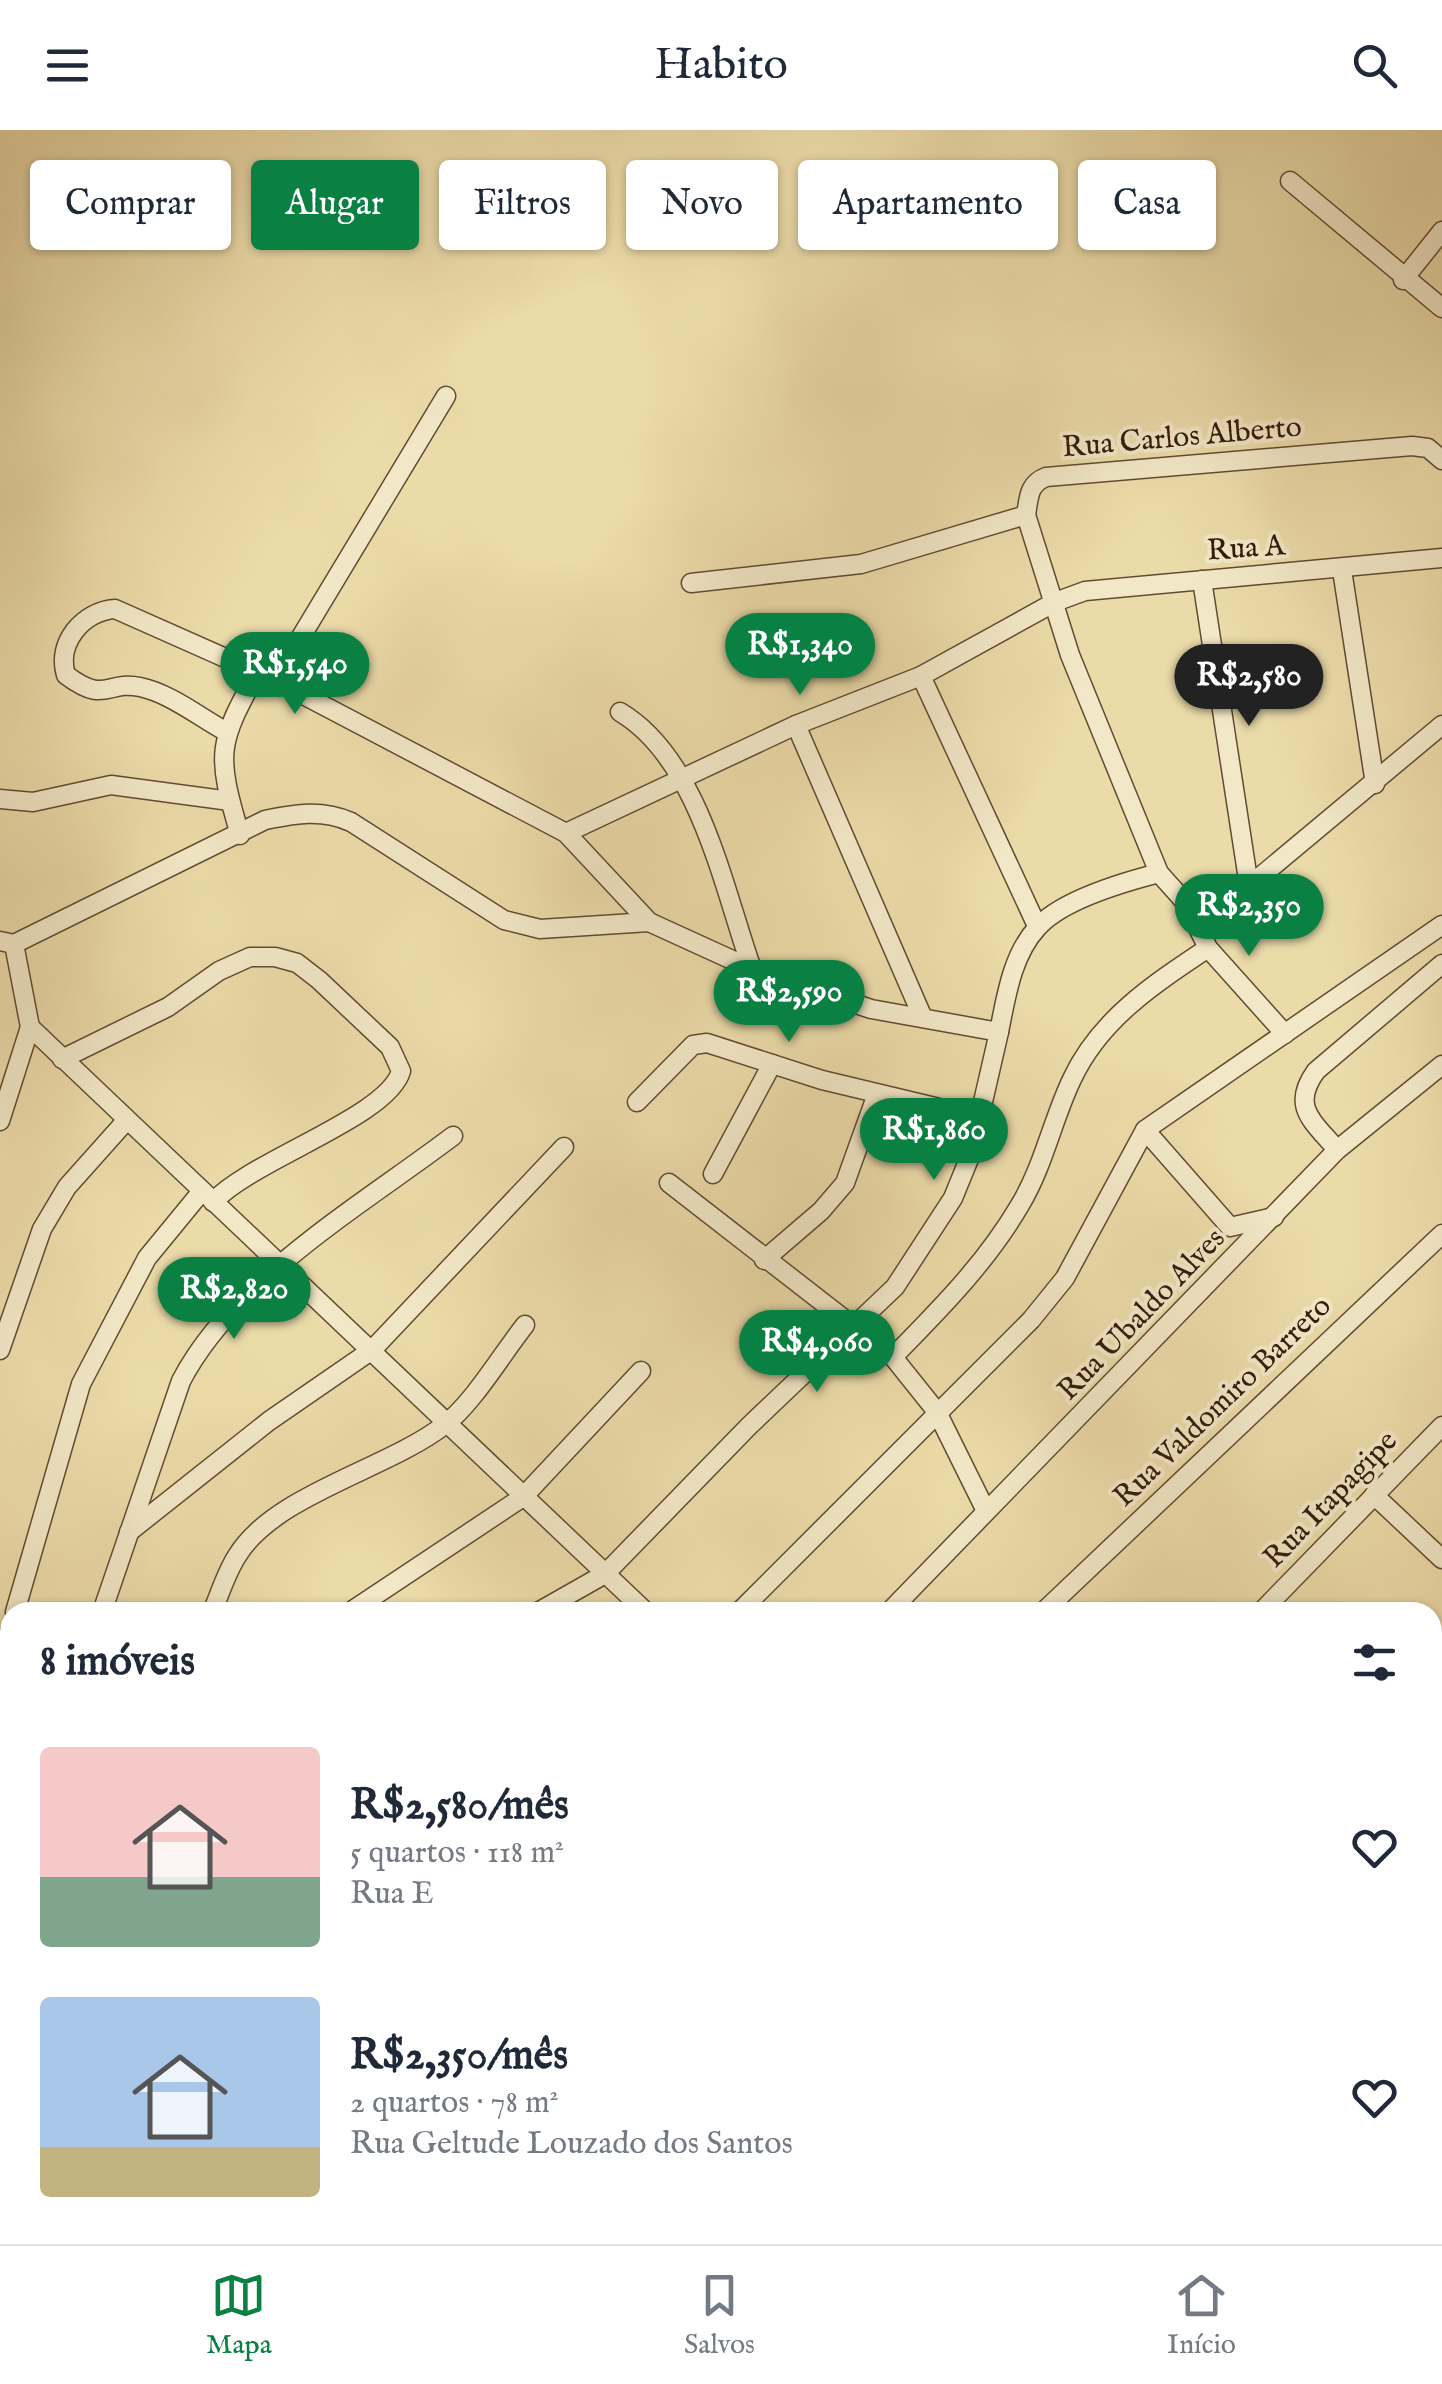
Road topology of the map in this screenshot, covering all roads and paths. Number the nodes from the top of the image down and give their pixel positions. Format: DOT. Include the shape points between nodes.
graph roads {
  1 [pos="1290,182"];
  2 [pos="1442,231"];
  3 [pos="1404,280"];
  4 [pos="1442,308"];
  5 [pos="446,396"];
  6 [pos="1442,460"];
  7 [pos="1026,515"];
  8 [pos="1442,558"];
  9 [pos="1342,570"];
  10 [pos="1202,580"];
  11 [pos="691,583"];
  12 [pos="1055,602"];
  13 [pos="258,671"];
  14 [pos="922,676"];
  15 [pos="276,680"];
  16 [pos="620,712"];
  17 [pos="1442,724"];
  18 [pos="796,725"];
  19 [pos="225,730"];
  20 [pos="684,778"];
  21 [pos="1376,784"];
  22 [pos="0,799"];
  23 [pos="230,801"];
  24 [pos="566,834"];
  25 [pos="240,835"];
  26 [pos="1159,873"];
  27 [pos="1249,886"];
  28 [pos="1185,902"];
  29 [pos="648,922"];
  30 [pos="1442,925"];
  31 [pos="1038,926"];
  32 [pos="7,942"];
  33 [pos="1208,948"];
  34 [pos="1442,964"];
  35 [pos="752,970"];
  36 [pos="923,1018"];
  37 [pos="30,1027"];
  38 [pos="998,1032"];
  39 [pos="1285,1034"];
  40 [pos="62,1059"];
  41 [pos="772,1064"];
  42 [pos="1442,1065"];
  43 [pos="877,1094"];
  44 [pos="637,1102"];
  45 [pos="977,1117"];
  46 [pos="0,1120"];
  47 [pos="125,1122"];
  48 [pos="1145,1130"];
  49 [pos="452,1136"];
  50 [pos="564,1147"];
  51 [pos="1337,1150"];
  52 [pos="713,1174"];
  53 [pos="670,1183"];
  54 [pos="208,1196"];
  55 [pos="1276,1216"];
  56 [pos="1442,1234"];
  57 [pos="764,1260"];
  58 [pos="283,1264"];
  59 [pos="525,1325"];
  60 [pos="853,1329"];
  61 [pos="0,1350"];
  62 [pos="372,1350"];
  63 [pos="894,1358"];
  64 [pos="641,1371"];
  65 [pos="937,1412"];
  66 [pos="447,1424"];
  67 [pos="1442,1426"];
  68 [pos="1374,1495"];
  69 [pos="524,1497"];
  70 [pos="986,1511"];
  71 [pos="129,1532"];
  72 [pos="1442,1559"];
  73 [pos="605,1574"];
  74 [pos="18,1602"];
  75 [pos="105,1602"];
  76 [pos="216,1602"];
  77 [pos="365,1602"];
  78 [pos="556,1602"];
  79 [pos="635,1602"];
  80 [pos="749,1602"];
  81 [pos="899,1602"];
  82 [pos="1055,1602"];
  83 [pos="1271,1602"];
  1 -- 3 [label="street"];
  2 -- 3 [label="street"];
  3 -- 4 [label="street"];
  5 -- 15 [label="street"];
  6 -- 7 [label="street, Rua Carlos Alberto" via="1412,446 1046,476 1034,482"];
  7 -- 11 [label="street" via="862,564"];
  7 -- 12 [label="street"];
  8 -- 9 [label="street, Rua A"];
  9 -- 10 [label="street, Rua A"];
  9 -- 21 [label="street"];
  10 -- 12 [label="street, Rua A" via="1114,586"];
  10 -- 27 [label="street"];
  12 -- 14 [label="street, Rua A"];
  12 -- 26 [label="street"];
  13 -- 15 [label="street"];
  13 -- 19 [label="street"];
  13 -- 19 [label="street" via="115,609 85,618 65,648 66,675 78,684 104,693 137,686"];
  14 -- 18 [label="street, Rua A"];
  14 -- 31 [label="street"];
  15 -- 24 [label="street"];
  16 -- 20 [label="street" via="650,732"];
  17 -- 21 [label="street"];
  18 -- 20 [label="street, Rua A"];
  18 -- 36 [label="street"];
  19 -- 23 [label="street"];
  20 -- 24 [label="street, Rua A"];
  20 -- 35 [label="street"];
  21 -- 27 [label="street"];
  22 -- 23 [label="street" via="33,802 111,784"];
  23 -- 25 [label="street"];
  24 -- 29 [label="street"];
  25 -- 29 [label="street" via="265,820 330,814 504,920 540,929"];
  25 -- 32 [label="street"];
  26 -- 28 [label="street"];
  26 -- 31 [label="street" via="1119,883"];
  27 -- 28 [label="street"];
  28 -- 33 [label="street"];
  29 -- 35 [label="street"];
  30 -- 39 [label="street"];
  31 -- 38 [label="street" via="1010,982"];
  32 -- 37 [label="street"];
  33 -- 39 [label="street"];
  33 -- 63 [label="street" via="1144,991 1091,1046 1070,1082 1046,1157 996,1244"];
  34 -- 51 [label="street" via="1304,1088 1310,1118"];
  35 -- 36 [label="street"];
  36 -- 38 [label="street"];
  37 -- 40 [label="street"];
  37 -- 46 [label="street"];
  38 -- 45 [label="street"];
  39 -- 48 [label="street"];
  40 -- 47 [label="street"];
  40 -- 54 [label="street" via="250,957 298,963 390,1047 401,1071 367,1109"];
  41 -- 43 [label="street"];
  41 -- 44 [label="street" via="714,1044 693,1045"];
  41 -- 52 [label="street"];
  42 -- 51 [label="street, Rua Ubaldo Alves"];
  43 -- 45 [label="street"];
  43 -- 57 [label="street" via="845,1183"];
  45 -- 60 [label="street" via="971,1154 944,1214 895,1287"];
  47 -- 54 [label="street"];
  47 -- 61 [label="street" via="67,1187 42,1229"];
  48 -- 55 [label="street" via="1230,1227"];
  48 -- 65 [label="street" via="1065,1278"];
  49 -- 58 [label="street"];
  50 -- 62 [label="street"];
  51 -- 55 [label="street, Rua Ubaldo Alves"];
  53 -- 57 [label="street"];
  54 -- 58 [label="street"];
  54 -- 74 [label="street" via="147,1258 82,1384"];
  55 -- 70 [label="street, Rua Ubaldo Alves"];
  56 -- 82 [label="street, Rua Valdomiro Barreto"];
  57 -- 60 [label="street"];
  58 -- 62 [label="street"];
  58 -- 71 [label="street" via="195,1354"];
  59 -- 66 [label="street"];
  60 -- 63 [label="street"];
  60 -- 73 [label="street"];
  62 -- 66 [label="street"];
  62 -- 71 [label="street"];
  63 -- 65 [label="street"];
  64 -- 69 [label="street"];
  65 -- 70 [label="street"];
  65 -- 80 [label="street"];
  66 -- 69 [label="street"];
  66 -- 76 [label="street" via="286,1512 236,1556"];
  67 -- 68 [label="street, Rua Itapagipe"];
  68 -- 72 [label="street"];
  68 -- 83 [label="street, Rua Itapagipe"];
  69 -- 73 [label="street"];
  69 -- 77 [label="street"];
  70 -- 81 [label="street, Rua Ubaldo Alves"];
  71 -- 75 [label="street"];
  73 -- 78 [label="street"];
  73 -- 79 [label="street"];
}
